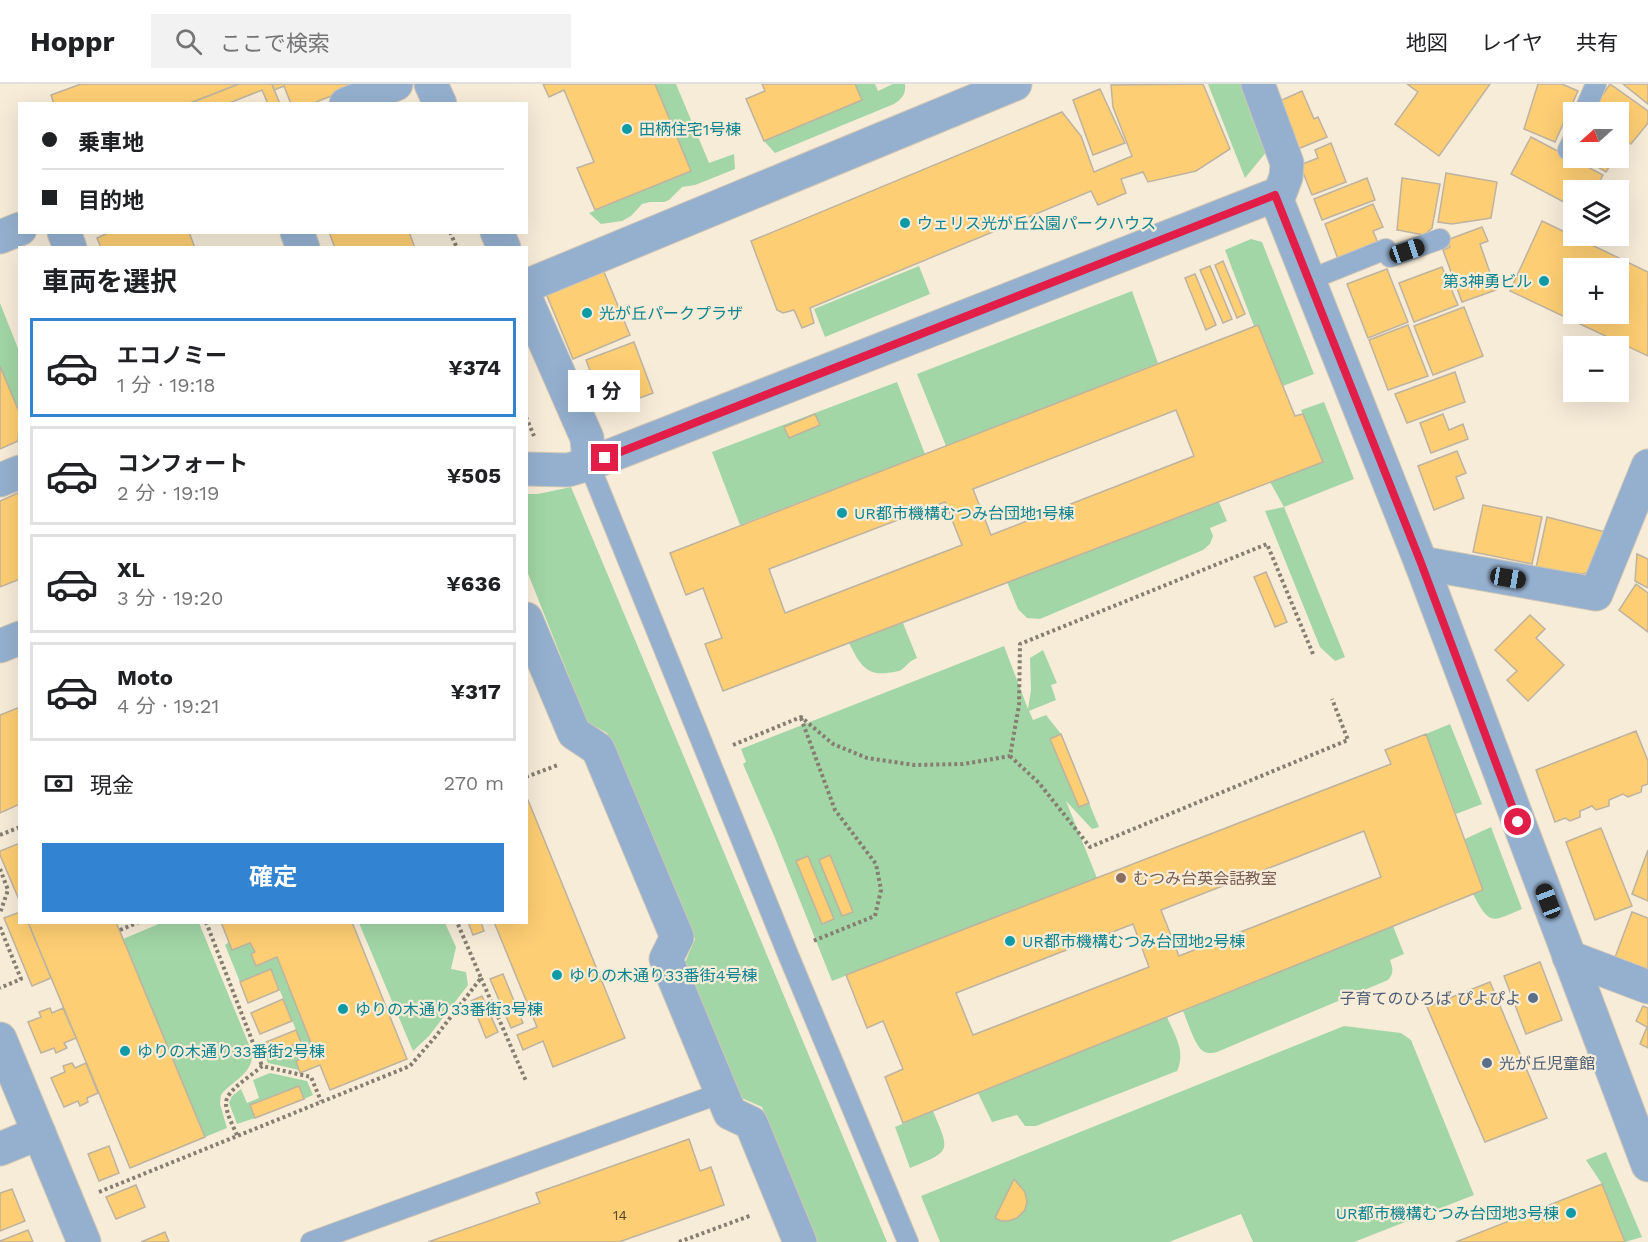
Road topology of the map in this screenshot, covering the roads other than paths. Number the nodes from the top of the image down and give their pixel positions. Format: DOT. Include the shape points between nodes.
graph roads {
  1 [pos="396,84"];
  2 [pos="431,84"];
  3 [pos="1015,84"];
  4 [pos="1258,84"];
  5 [pos="1596,84"];
  6 [pos="351,102"];
  7 [pos="439,102"];
  8 [pos="1588,102"];
  9 [pos="1275,195"];
  10 [pos="18,230"];
  11 [pos="0,237"];
  12 [pos="1440,239"];
  13 [pos="1309,280"];
  14 [pos="528,285"];
  15 [pos="528,304"];
  16 [pos="589,464"];
  17 [pos="1648,466"];
  18 [pos="528,469"];
  19 [pos="18,473"];
  20 [pos="0,480"];
  21 [pos="1421,563"];
  22 [pos="528,624"];
  23 [pos="18,639"];
  24 [pos="0,646"];
  25 [pos="1569,957"];
  26 [pos="1648,987"];
  27 [pos="0,1039"];
  28 [pos="721,1093"];
  29 [pos="39,1133"];
  30 [pos="0,1149"];
  31 [pos="1648,1165"];
  32 [pos="84,1242"];
  33 [pos="311,1242"];
  34 [pos="800,1242"];
  35 [pos="908,1242"];
  1 -- 6 [label="street"];
  2 -- 7 [label="street"];
  3 -- 14 [label="street"];
  4 -- 9 [label="street" via="1287,163 1280,193"];
  5 -- 8 [label="lane"];
  9 -- 13 [label="street"];
  9 -- 16 [label="street"];
  10 -- 11 [label="street"];
  12 -- 13 [label="lane" via="1390,257 1386,249"];
  13 -- 21 [label="street"];
  15 -- 16 [label="street" via="587,438"];
  16 -- 18 [label="street" via="568,470"];
  16 -- 35 [label="lane"];
  17 -- 21 [label="street" via="1596,594"];
  19 -- 20 [label="street"];
  21 -- 25 [label="street"];
  22 -- 28 [label="street" via="574,733 598,749 677,937 666,959"];
  23 -- 24 [label="street"];
  25 -- 26 [label="street"];
  25 -- 31 [label="street"];
  27 -- 29 [label="street"];
  28 -- 33 [label="lane"];
  28 -- 34 [label="street" via="730,1113 751,1124"];
  29 -- 30 [label="street"];
  29 -- 32 [label="street"];
}
